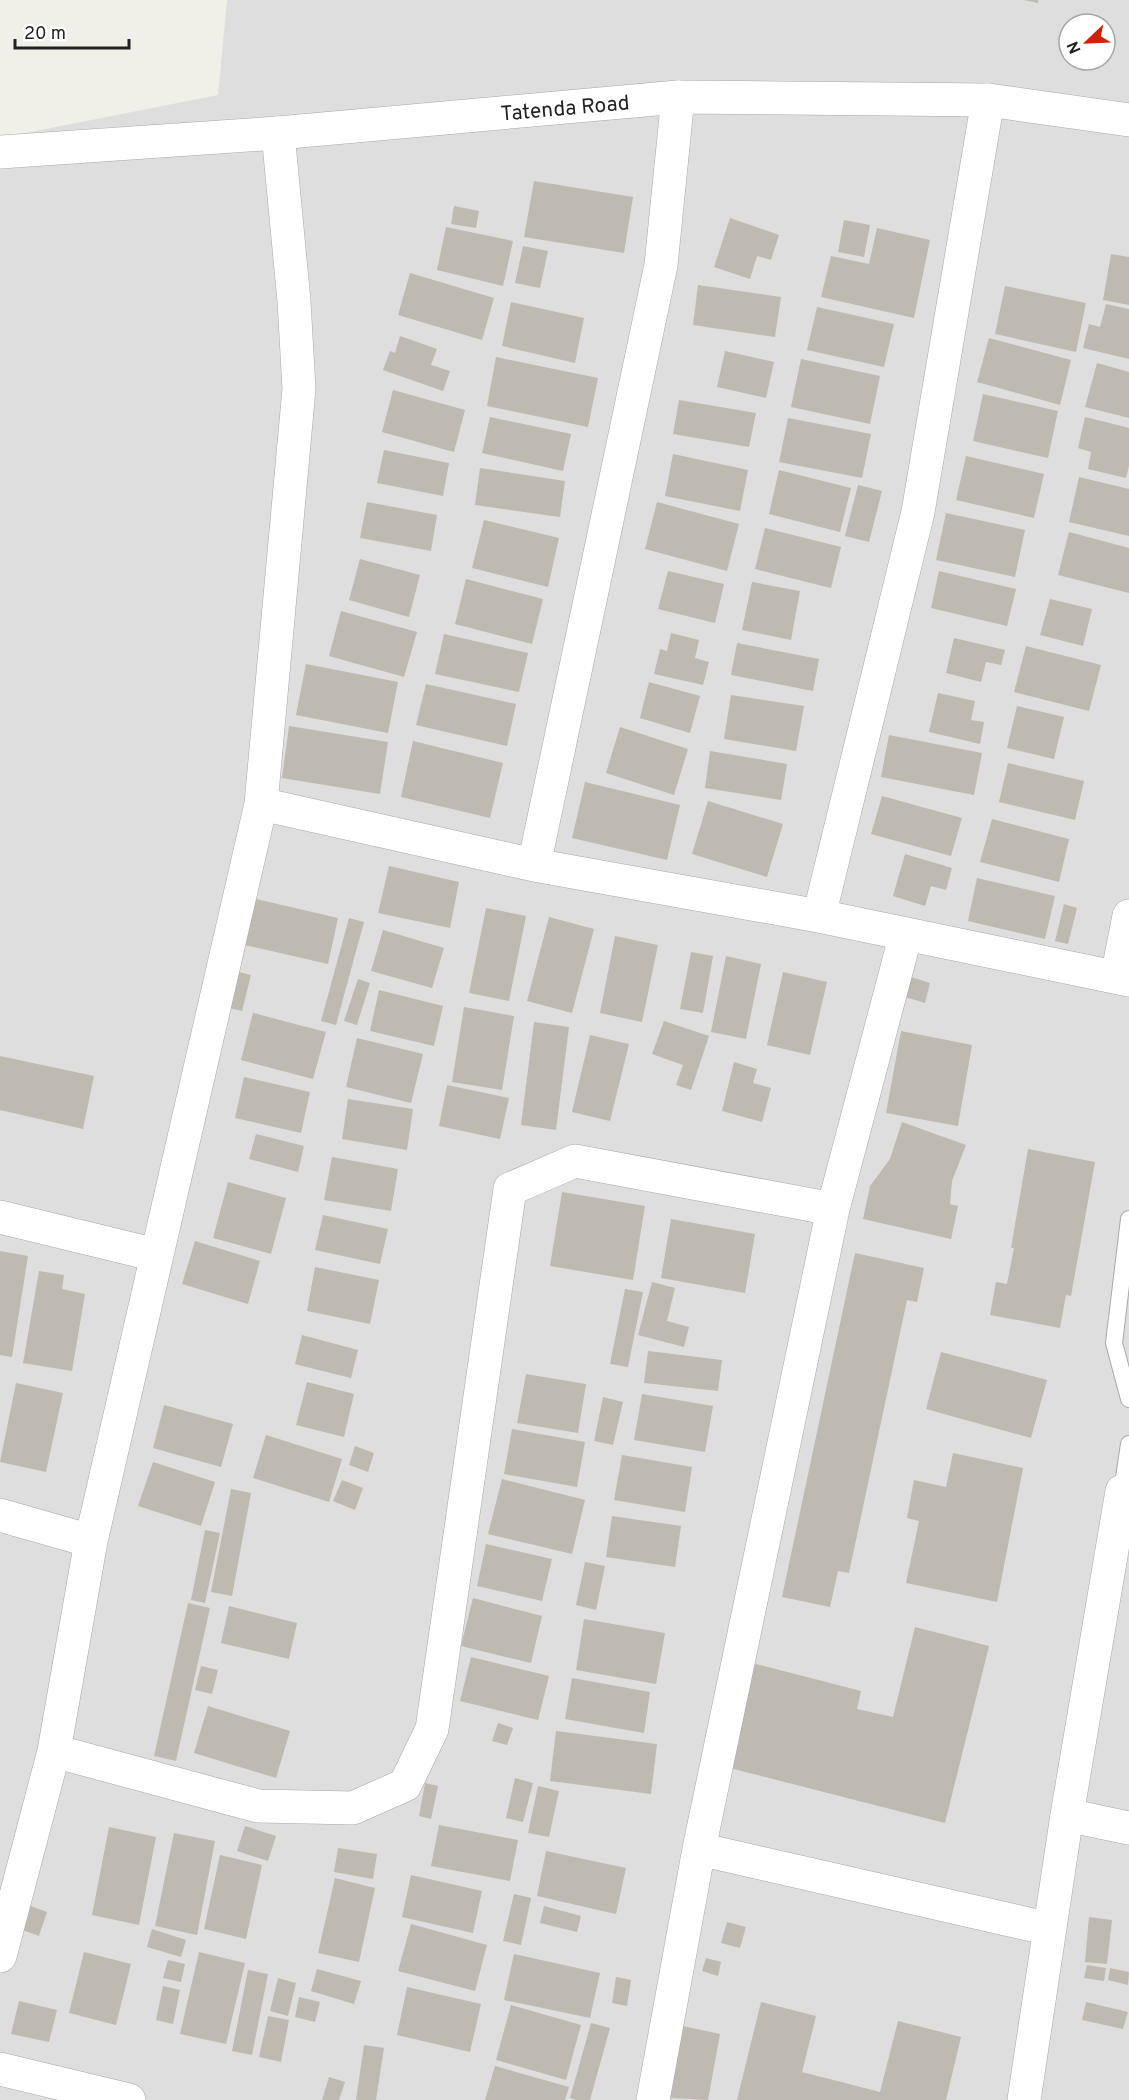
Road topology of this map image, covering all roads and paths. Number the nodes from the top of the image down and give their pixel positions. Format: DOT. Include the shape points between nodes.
graph roads {
  1 [pos="678,98"];
  2 [pos="988,100"];
  3 [pos="1129,120"];
  4 [pos="278,133"];
  5 [pos="0,152"];
  6 [pos="261,804"];
  7 [pos="534,865"];
  8 [pos="819,916"];
  9 [pos="1129,916"];
  10 [pos="906,934"];
  11 [pos="1123,978"];
  12 [pos="833,1209"];
  13 [pos="0,1217"];
  14 [pos="1129,1219"];
  15 [pos="156,1254"];
  16 [pos="1129,1399"];
  17 [pos="1129,1444"];
  18 [pos="1126,1492"];
  19 [pos="0,1515"];
  20 [pos="91,1541"];
  21 [pos="54,1751"];
  22 [pos="1067,1815"];
  23 [pos="1129,1828"];
  24 [pos="699,1850"];
  25 [pos="1050,1929"];
  26 [pos="0,1956"];
  27 [pos="0,2069"];
  28 [pos="129,2100"];
  29 [pos="653,2100"];
  30 [pos="1024,2100"];
  1 -- 2 [label="street, Tatenda Road"];
  1 -- 4 [label="street, Tatenda Road"];
  1 -- 7 [label="street" via="661,265"];
  2 -- 3 [label="street, Tatenda Road"];
  2 -- 8 [label="street" via="918,512"];
  4 -- 5 [label="street, Tatenda Road"];
  4 -- 6 [label="street" via="299,389"];
  6 -- 7 [label="street"];
  6 -- 15 [label="street"];
  7 -- 8 [label="street"];
  8 -- 10 [label="street"];
  9 -- 11 [label="street"];
  10 -- 11 [label="street"];
  10 -- 12 [label="street"];
  12 -- 21 [label="street" via="574,1161 510,1189 432,1729 405,1785 353,1808 258,1806"];
  12 -- 24 [label="street"];
  13 -- 15 [label="street"];
  14 -- 16 [label="lane" via="1114,1343"];
  15 -- 20 [label="street"];
  17 -- 18 [label="lane"];
  18 -- 22 [label="street"];
  19 -- 20 [label="street"];
  20 -- 21 [label="street"];
  21 -- 26 [label="street"];
  22 -- 23 [label="street"];
  22 -- 25 [label="street"];
  24 -- 25 [label="street"];
  24 -- 29 [label="street"];
  25 -- 30 [label="street"];
  27 -- 28 [label="street"];
}
